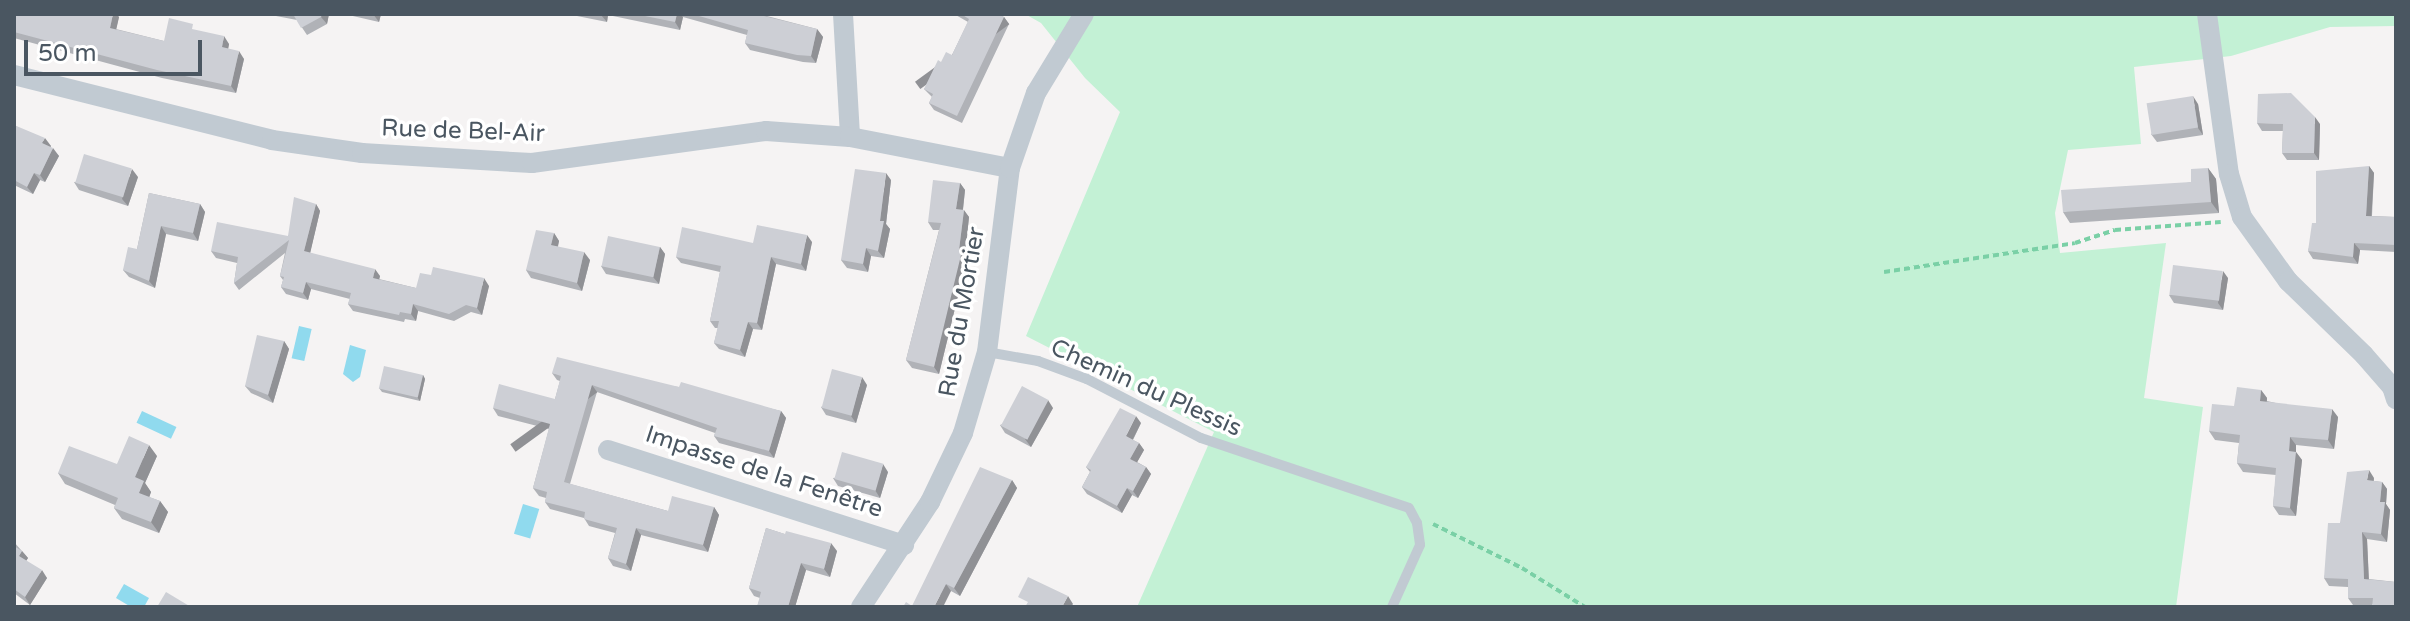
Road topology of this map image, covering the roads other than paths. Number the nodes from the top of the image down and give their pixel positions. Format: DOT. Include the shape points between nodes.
graph roads {
  1 [pos="843,14"];
  2 [pos="1084,14"];
  3 [pos="2207,14"];
  4 [pos="14,75"];
  5 [pos="850,137"];
  6 [pos="1010,168"];
  7 [pos="987,352"];
  8 [pos="2396,399"];
  9 [pos="608,450"];
  10 [pos="904,545"];
  11 [pos="861,607"];
  12 [pos="1392,607"];
  1 -- 5 [label="street"];
  2 -- 6 [label="street, Rue du Mortier" via="1036,93"];
  3 -- 8 [label="street" via="2229,174 2242,217 2288,281 2364,355"];
  4 -- 5 [label="street, Rue de Bel-Air" via="272,140 439,159 532,163 766,131"];
  5 -- 6 [label="street, Rue de Bel-Air"];
  6 -- 7 [label="street, Rue du Mortier"];
  7 -- 10 [label="street, Rue du Mortier" via="963,433"];
  7 -- 12 [label="lane, Chemin du Plessis" via="1038,361 1087,379 1201,438 1409,508 1420,545"];
  9 -- 10 [label="street, Impasse de la Fenêtre"];
  10 -- 11 [label="street, Rue du Mortier"];
}
